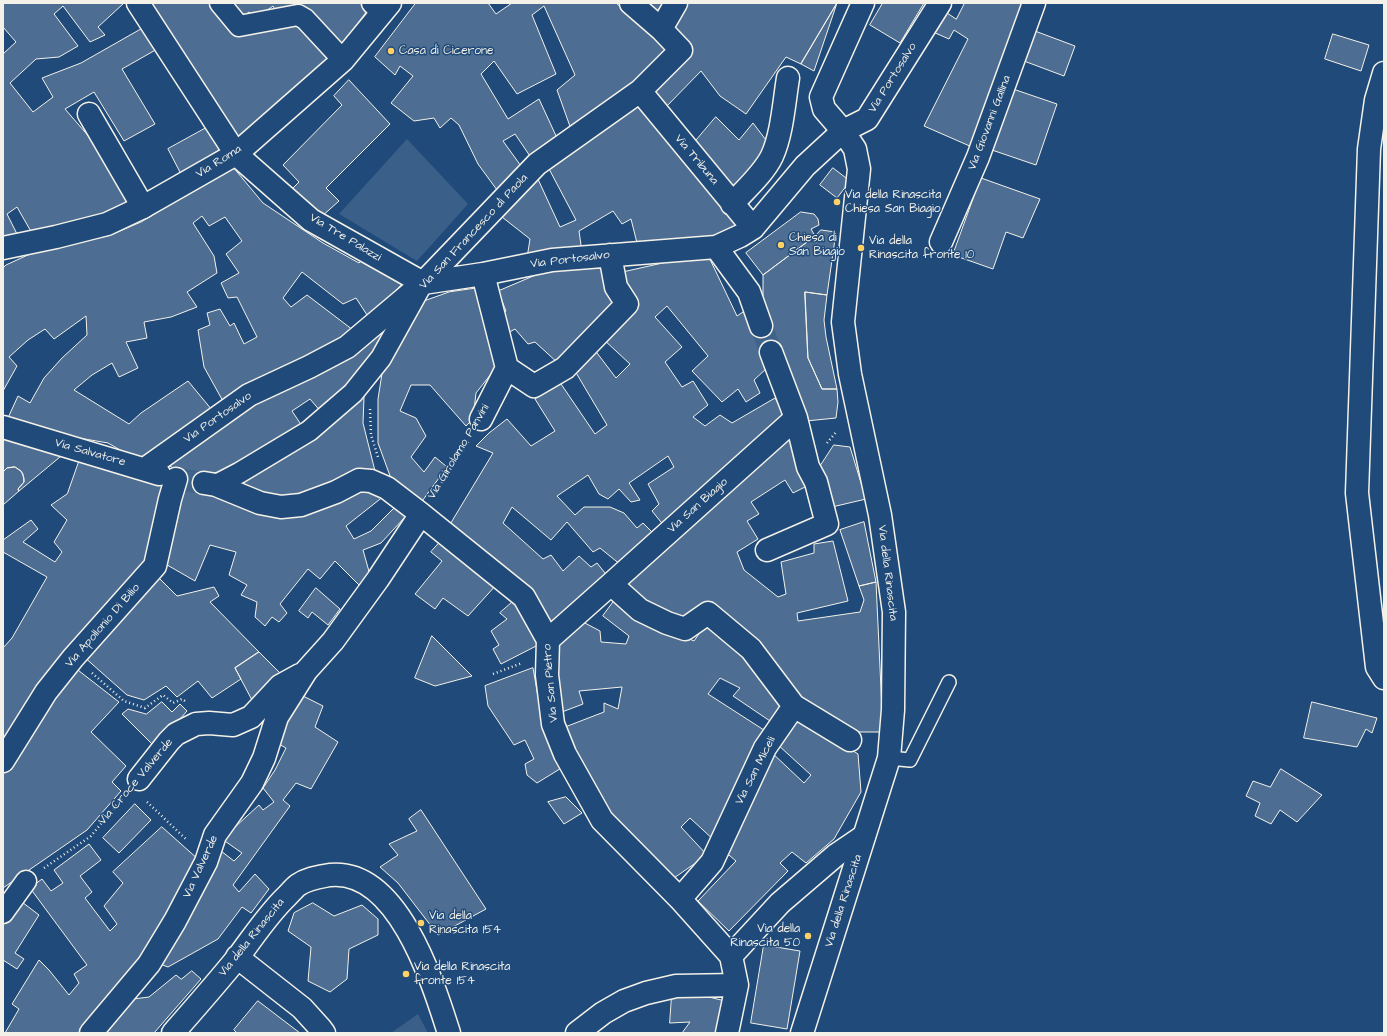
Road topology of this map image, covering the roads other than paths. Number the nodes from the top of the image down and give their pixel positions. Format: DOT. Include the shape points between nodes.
graph roads {
  1 [pos="138,3"];
  2 [pos="220,3"];
  3 [pos="631,3"];
  4 [pos="676,3"];
  5 [pos="863,3"];
  6 [pos="940,3"];
  7 [pos="1034,3"];
  8 [pos="381,6"];
  9 [pos="660,29"];
  10 [pos="343,60"];
  11 [pos="1384,73"];
  12 [pos="788,78"];
  13 [pos="640,91"];
  14 [pos="89,114"];
  15 [pos="843,131"];
  16 [pos="236,154"];
  17 [pos="732,204"];
  18 [pos="143,207"];
  19 [pos="753,228"];
  20 [pos="941,242"];
  21 [pos="716,247"];
  22 [pos="3,248"];
  23 [pos="610,255"];
  24 [pos="483,274"];
  25 [pos="423,283"];
  26 [pos="762,326"];
  27 [pos="772,352"];
  28 [pos="507,368"];
  29 [pos="796,418"];
  30 [pos="481,419"];
  31 [pos="3,427"];
  32 [pos="145,469"];
  33 [pos="194,482"];
  34 [pos="421,514"];
  35 [pos="766,550"];
  36 [pos="611,584"];
  37 [pos="547,646"];
  38 [pos="306,671"];
  39 [pos="1384,678"];
  40 [pos="948,682"];
  41 [pos="794,706"];
  42 [pos="850,740"];
  43 [pos="889,758"];
  44 [pos="3,760"];
  45 [pos="135,783"];
  46 [pos="864,836"];
  47 [pos="26,881"];
  48 [pos="680,899"];
  49 [pos="3,913"];
  50 [pos="731,956"];
  51 [pos="237,957"];
  52 [pos="737,985"];
  53 [pos="91,1033"];
  54 [pos="173,1033"];
  55 [pos="324,1033"];
  56 [pos="449,1033"];
  57 [pos="576,1033"];
  58 [pos="727,1033"];
  59 [pos="802,1033"];
  1 -- 16 [label="street, Via Tre Palazzi"];
  2 -- 10 [label="street" via="239,26 298,15 305,19"];
  3 -- 9 [label="street, Via San Francesco di Paola"];
  4 -- 9 [label="street"];
  5 -- 15 [label="street, Via della Rinascita" via="821,97 824,109"];
  6 -- 15 [label="street, Via Portosalvo" via="867,119"];
  7 -- 20 [label="street, Via Giovanni Gallina" via="978,157"];
  8 -- 10 [label="street, Via Roma"];
  9 -- 13 [label="street, Via San Francesco di Paola" via="680,50"];
  10 -- 16 [label="street, Via Roma"];
  11 -- 39 [label="street" via="1376,100 1369,149 1357,493 1377,667"];
  12 -- 17 [label="street" via="779,130 771,158"];
  13 -- 17 [label="street, Via Tribuna"];
  13 -- 25 [label="street, Via San Francesco di Paola" via="537,164"];
  14 -- 18 [label="street"];
  15 -- 19 [label="street, Via Portosalvo" via="805,166"];
  15 -- 43 [label="street, Via della Rinascita" via="855,149 859,169 843,322 850,374 880,515 894,612 893,710"];
  16 -- 18 [label="street, Via Roma"];
  16 -- 25 [label="street, Via Tre Palazzi" via="311,220"];
  17 -- 19 [label="street, Via Tribuna"];
  18 -- 22 [label="street, Via Roma" via="107,224"];
  19 -- 21 [label="street, Via Portosalvo"];
  21 -- 23 [label="street, Via Portosalvo"];
  21 -- 26 [label="street" via="749,292"];
  23 -- 24 [label="street, Via Portosalvo" via="552,260"];
  23 -- 28 [label="street" via="616,287 627,304 565,368 534,386"];
  24 -- 25 [label="street, Via Portosalvo"];
  24 -- 28 [label="street"];
  25 -- 32 [label="street, Via Portosalvo" via="347,347 250,395"];
  25 -- 33 [label="street, Via San Francesco di Paola" via="381,358 353,393 309,431 239,473"];
  27 -- 29 [label="street"];
  28 -- 30 [label="street, Via Girolamo Panvini"];
  29 -- 35 [label="street" via="827,524"];
  29 -- 36 [label="street, Via San Biagio"];
  31 -- 32 [label="street, Via Salvatore"];
  32 -- 33 [label="street, Via Salvatore"];
  33 -- 34 [label="street, Via San Pietro" via="281,508 301,505 359,480 371,480 387,488"];
  33 -- 44 [label="street, Via Apollonio Di Bilio" via="155,566 46,692"];
  34 -- 37 [label="street, Via San Pietro" via="524,597"];
  34 -- 38 [label="street" via="333,641"];
  36 -- 37 [label="street, Via San Biagio"];
  36 -- 41 [label="street" via="640,610 685,629 708,613 751,648"];
  37 -- 48 [label="street, Via San Pietro" via="547,675 553,724 565,754 602,820"];
  38 -- 45 [label="street, Via Croce Valverde" via="280,686 251,717 233,724 196,724 176,734"];
  38 -- 53 [label="street, Via Valverde" via="277,717 264,758 252,783 215,835 206,862 175,921 149,964"];
  40 -- 43 [label="lane" via="910,760"];
  41 -- 42 [label="street"];
  41 -- 48 [label="street, Via San Miceli" via="765,748 712,862"];
  43 -- 46 [label="street, Via della Rinascita"];
  46 -- 50 [label="street" via="836,855 780,903"];
  46 -- 59 [label="street, Via della Rinascita"];
  47 -- 49 [label="street"];
  48 -- 50 [label="street, Via San Pietro"];
  50 -- 52 [label="street"];
  51 -- 54 [label="street, Via della Rinascita"];
  51 -- 55 [label="street" via="302,1008"];
  51 -- 56 [label="street, Via della Rinascita" via="276,907 298,885 315,877 351,877 377,891 397,912 435,989"];
  52 -- 57 [label="street" via="676,986 646,993 608,1010"];
  52 -- 58 [label="street"];
}
